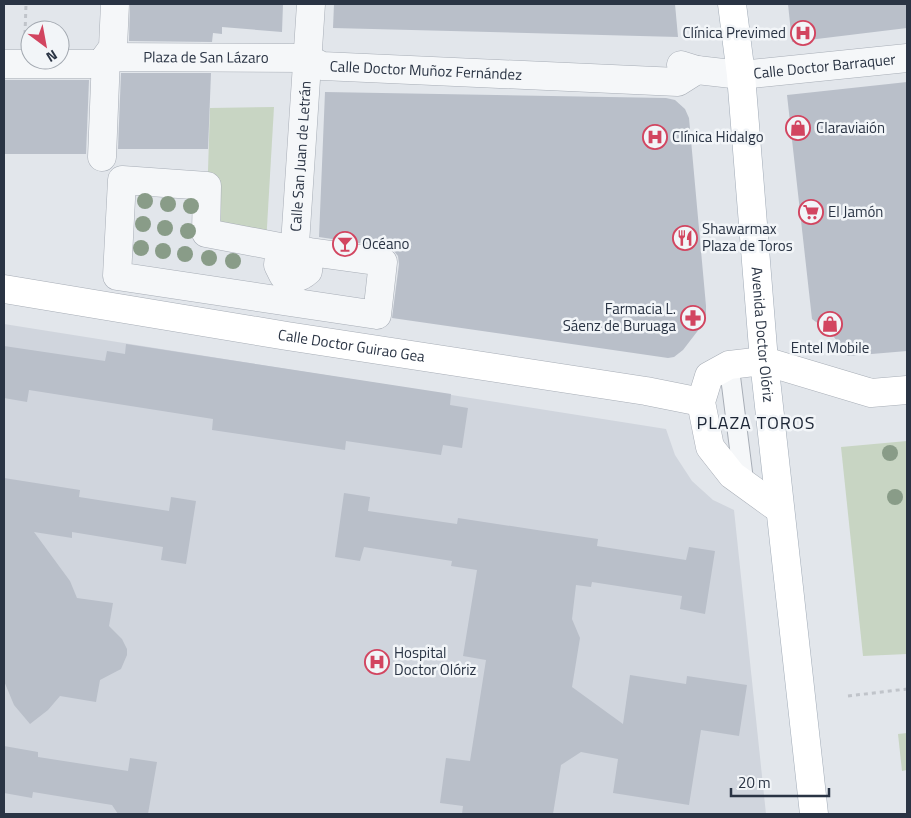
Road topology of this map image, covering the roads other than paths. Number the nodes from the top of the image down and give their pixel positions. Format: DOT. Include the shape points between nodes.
graph roads {
  1 [pos="115,4"];
  2 [pos="310,4"];
  3 [pos="732,4"];
  4 [pos="106,57"];
  5 [pos="307,58"];
  6 [pos="907,58"];
  7 [pos="4,64"];
  8 [pos="741,75"];
  9 [pos="102,157"];
  10 [pos="4,289"];
  11 [pos="291,298"];
  12 [pos="764,361"];
  13 [pos="729,365"];
  14 [pos="907,390"];
  15 [pos="701,402"];
  16 [pos="744,484"];
  17 [pos="779,509"];
  18 [pos="814,814"];
  1 -- 4 [label="street" via="113,46"];
  2 -- 5 [label="street, Calle San Juan de Letrán"];
  3 -- 8 [label="main road, Avenida Doctor Olóriz"];
  4 -- 5 [label="street, Plaza de San Lázaro"];
  4 -- 7 [label="street, Plaza de San Lázaro" via="105,64"];
  4 -- 9 [label="street"];
  5 -- 8 [label="street, Calle Doctor Muñoz Fernández" via="322,66 678,82 697,70"];
  5 -- 11 [label="street, Calle San Juan de Letrán"];
  6 -- 8 [label="street, Calle Doctor Barraquer"];
  8 -- 12 [label="main road, Avenida Doctor Olóriz"];
  10 -- 15 [label="main road, Calle Doctor Guirao Gea"];
  11 -- 11 [label="street" via="117,276 122,180 207,186 206,233 280,247 278,265"];
  12 -- 13 [label="main road"];
  12 -- 14 [label="main road" via="871,393"];
  12 -- 17 [label="main road, Avenida Doctor Olóriz"];
  13 -- 15 [label="main road" via="709,376"];
  13 -- 16 [label="lane"];
  15 -- 16 [label="main road" via="710,447 732,475"];
  16 -- 17 [label="main road"];
  17 -- 18 [label="main road, Avenida Doctor Olóriz"];
}
